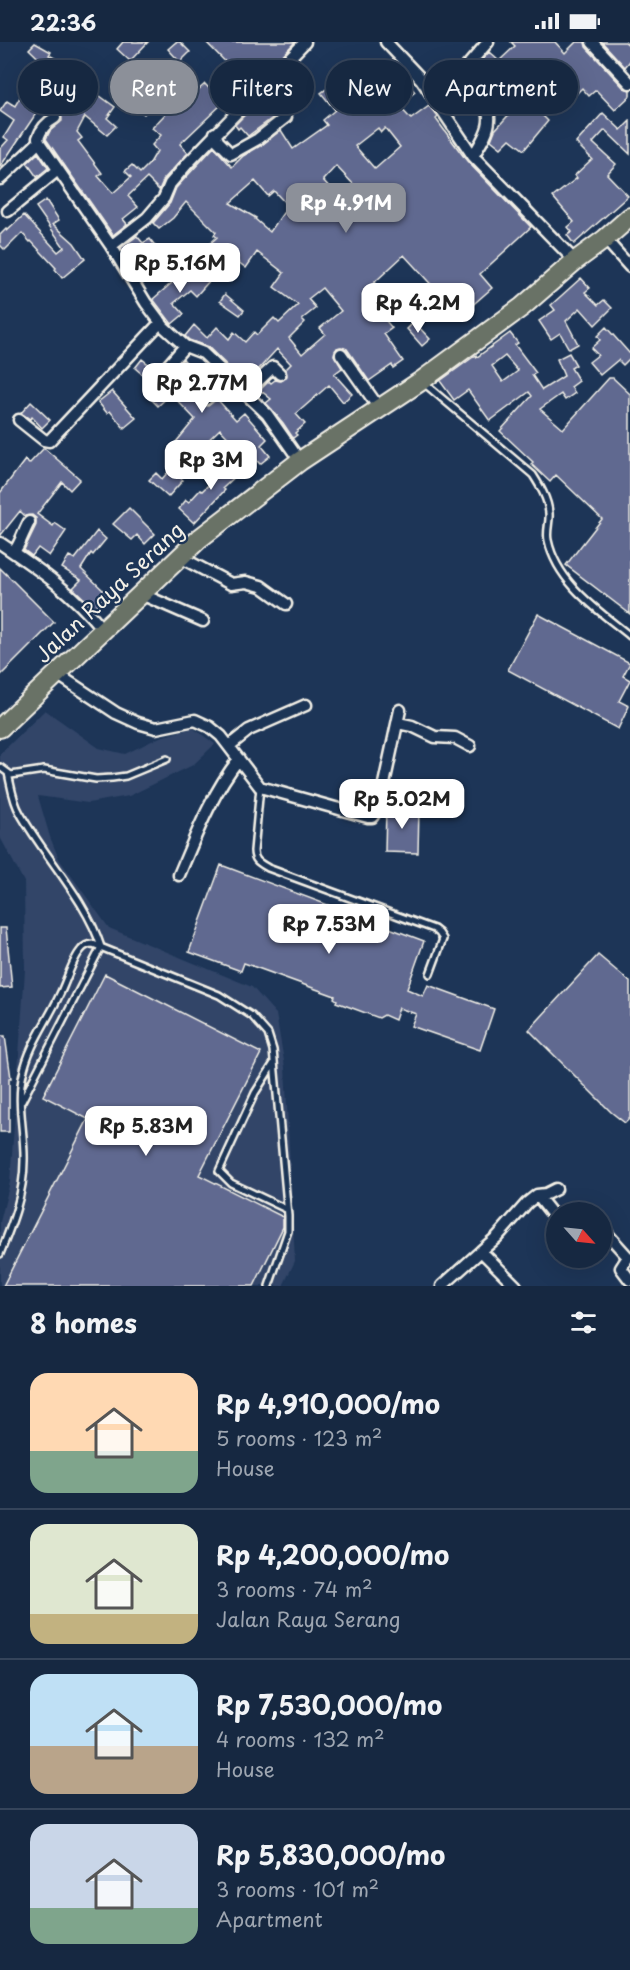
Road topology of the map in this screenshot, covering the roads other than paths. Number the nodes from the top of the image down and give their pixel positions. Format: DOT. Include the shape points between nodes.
graph roads {
  1 [pos="305,42"];
  2 [pos="386,42"];
  3 [pos="488,42"];
  4 [pos="592,42"];
  5 [pos="630,83"];
  6 [pos="286,117"];
  7 [pos="55,118"];
  8 [pos="215,133"];
  9 [pos="39,142"];
  10 [pos="473,156"];
  11 [pos="58,170"];
  12 [pos="0,179"];
  13 [pos="8,211"];
  14 [pos="630,217"];
  15 [pos="606,239"];
  16 [pos="111,246"];
  17 [pos="575,261"];
  18 [pos="630,267"];
  19 [pos="161,322"];
  20 [pos="185,346"];
  21 [pos="341,354"];
  22 [pos="163,371"];
  23 [pos="280,374"];
  24 [pos="228,377"];
  25 [pos="421,381"];
  26 [pos="245,393"];
  27 [pos="206,399"];
  28 [pos="380,408"];
  29 [pos="19,420"];
  30 [pos="300,461"];
  31 [pos="29,522"];
  32 [pos="0,543"];
  33 [pos="14,552"];
  34 [pos="180,557"];
  35 [pos="141,594"];
  36 [pos="286,604"];
  37 [pos="203,621"];
  38 [pos="103,630"];
  39 [pos="630,636"];
  40 [pos="57,674"];
  41 [pos="306,705"];
  42 [pos="400,710"];
  43 [pos="398,723"];
  44 [pos="0,728"];
  45 [pos="229,746"];
  46 [pos="471,746"];
  47 [pos="167,759"];
  48 [pos="239,759"];
  49 [pos="0,766"];
  50 [pos="8,773"];
  51 [pos="260,787"];
  52 [pos="179,875"];
  53 [pos="101,947"];
  54 [pos="430,974"];
  55 [pos="274,1062"];
  56 [pos="21,1102"];
  57 [pos="556,1189"];
  58 [pos="537,1195"];
  59 [pos="546,1206"];
  60 [pos="286,1209"];
  61 [pos="612,1239"];
  62 [pos="481,1251"];
  63 [pos="0,1254"];
  64 [pos="630,1280"];
  65 [pos="269,1286"];
  66 [pos="442,1286"];
  67 [pos="516,1286"];
  1 -- 8 [label="street"];
  2 -- 10 [label="street" via="421,79"];
  3 -- 10 [label="street" via="463,71 467,88 486,107 489,116 488,127"];
  4 -- 5 [label="street"];
  6 -- 8 [label="street" via="232,154 223,148"];
  7 -- 9 [label="street" via="45,125"];
  8 -- 16 [label="street" via="170,184 147,218"];
  9 -- 11 [label="street"];
  9 -- 12 [label="street"];
  10 -- 17 [label="street"];
  11 -- 13 [label="street"];
  11 -- 16 [label="street"];
  14 -- 15 [label="highway, Jalan Raya Serang"];
  15 -- 17 [label="highway, Jalan Raya Serang"];
  15 -- 18 [label="street"];
  16 -- 19 [label="street"];
  17 -- 25 [label="highway, Jalan Raya Serang" via="522,307"];
  19 -- 20 [label="street"];
  19 -- 29 [label="street" via="49,441"];
  20 -- 22 [label="street"];
  20 -- 24 [label="street" via="203,353"];
  21 -- 28 [label="street"];
  23 -- 26 [label="street" via="273,367"];
  24 -- 26 [label="street"];
  24 -- 27 [label="street"];
  25 -- 28 [label="highway, Jalan Raya Serang"];
  25 -- 39 [label="lane" via="533,475 543,490 549,512 547,538 563,575 591,605"];
  26 -- 30 [label="street" via="267,414"];
  28 -- 30 [label="highway, Jalan Raya Serang"];
  30 -- 34 [label="highway, Jalan Raya Serang"];
  31 -- 33 [label="street"];
  32 -- 33 [label="street"];
  33 -- 38 [label="street" via="84,606"];
  34 -- 35 [label="highway, Jalan Raya Serang"];
  34 -- 36 [label="street" via="231,584 261,586"];
  35 -- 37 [label="street"];
  35 -- 38 [label="highway, Jalan Raya Serang"];
  38 -- 40 [label="highway, Jalan Raya Serang"];
  40 -- 44 [label="highway, Jalan Raya Serang"];
  40 -- 45 [label="street" via="138,723 156,728 195,720 210,727"];
  41 -- 45 [label="street" via="249,730"];
  42 -- 43 [label="street"];
  43 -- 46 [label="street"];
  43 -- 51 [label="street" via="379,807 372,817"];
  45 -- 48 [label="street"];
  47 -- 50 [label="lane" via="112,778 44,770"];
  48 -- 51 [label="street"];
  48 -- 52 [label="street" via="217,794"];
  49 -- 50 [label="lane"];
  50 -- 53 [label="lane" via="18,811 79,903"];
  51 -- 54 [label="lane" via="254,851 257,862 434,929 443,939"];
  53 -- 55 [label="lane" via="219,995 252,1016 268,1034"];
  53 -- 56 [label="lane"];
  53 -- 56 [label="lane" via="88,944 81,950 33,1043 23,1074"];
  55 -- 60 [label="lane"];
  55 -- 60 [label="lane" via="255,1092 219,1171 231,1183"];
  56 -- 63 [label="lane" via="22,1182"];
  57 -- 58 [label="street"];
  58 -- 59 [label="street"];
  58 -- 62 [label="street"];
  60 -- 65 [label="lane" via="288,1231"];
  61 -- 64 [label="street" via="628,1257 621,1268"];
  62 -- 66 [label="street"];
  62 -- 67 [label="street"];
}
